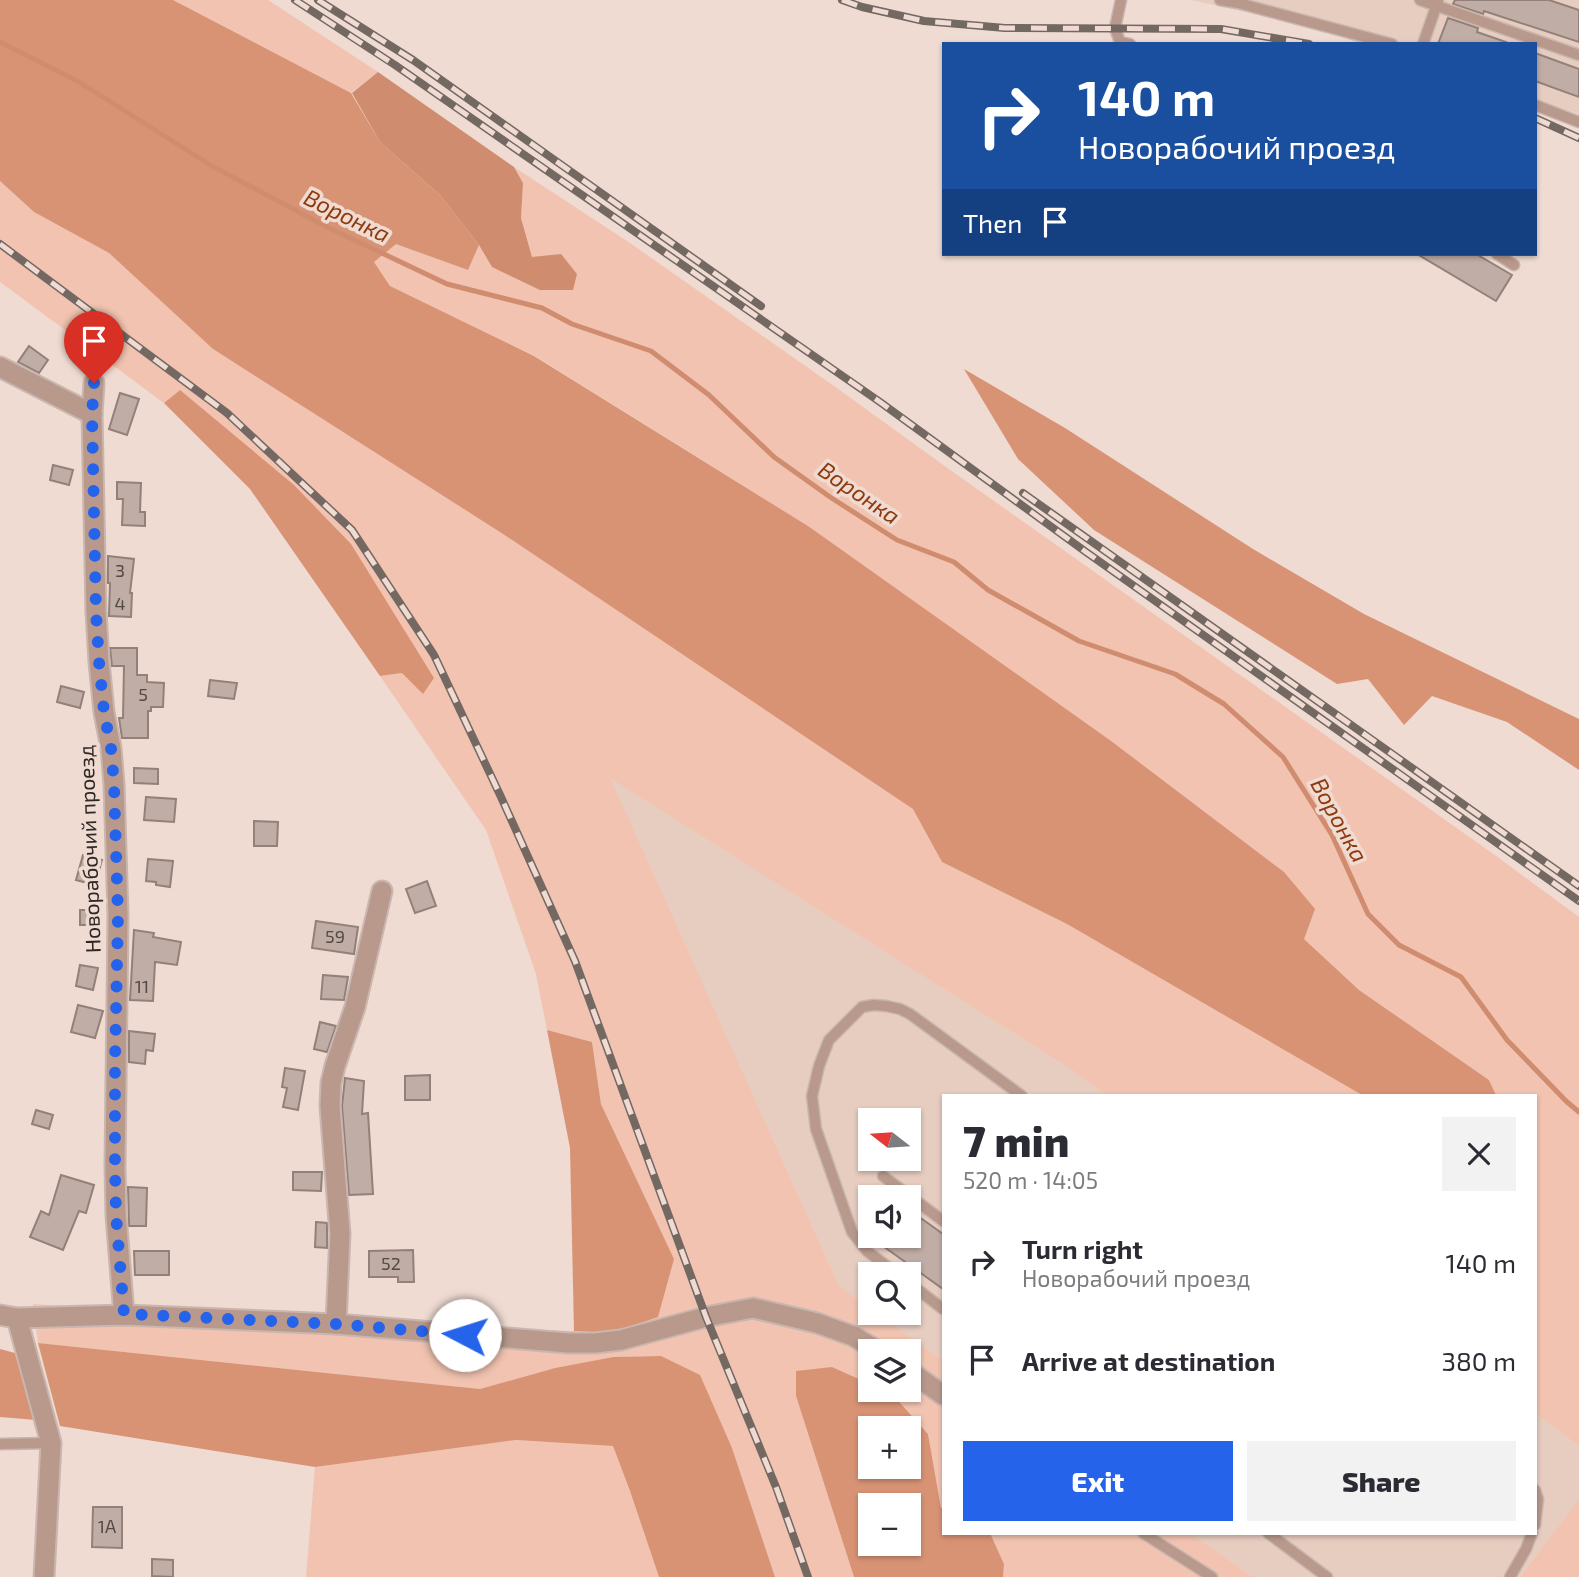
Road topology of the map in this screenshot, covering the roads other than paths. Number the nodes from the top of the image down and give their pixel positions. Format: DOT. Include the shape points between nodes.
graph roads {
  1 [pos="1121,0"];
  2 [pos="1220,0"];
  3 [pos="1420,0"];
  4 [pos="1437,3"];
  5 [pos="1123,42"];
  6 [pos="1385,42"];
  7 [pos="1424,42"];
  8 [pos="1579,55"];
  9 [pos="1537,106"];
  10 [pos="1579,122"];
  11 [pos="1500,256"];
  12 [pos="1514,265"];
  13 [pos="0,367"];
  14 [pos="94,383"];
  15 [pos="92,414"];
  16 [pos="382,891"];
  17 [pos="1019,1094"];
  18 [pos="884,1176"];
  19 [pos="942,1220"];
  20 [pos="881,1262"];
  21 [pos="921,1292"];
  22 [pos="942,1308"];
  23 [pos="124,1314"];
  24 [pos="9,1316"];
  25 [pos="337,1324"];
  26 [pos="858,1339"];
  27 [pos="921,1379"];
  28 [pos="942,1394"];
  29 [pos="51,1443"];
  30 [pos="0,1444"];
  31 [pos="1146,1535"];
  32 [pos="1271,1535"];
  33 [pos="1531,1535"];
  34 [pos="44,1577"];
  35 [pos="1212,1577"];
  36 [pos="1328,1577"];
  37 [pos="1510,1577"];
  1 -- 5 [label="lane" via="1115,29"];
  2 -- 6 [label="lane"];
  3 -- 4 [label="lane"];
  4 -- 7 [label="lane"];
  4 -- 8 [label="lane"];
  9 -- 10 [label="lane"];
  11 -- 12 [label="lane"];
  13 -- 15 [label="street"];
  14 -- 15 [label="street, Новорабочий проезд"];
  15 -- 23 [label="street, Новорабочий проезд" via="96,612 114,784 118,916 115,1167"];
  16 -- 25 [label="street" via="355,1007 331,1083 340,1234"];
  17 -- 20 [label="lane" via="900,1009 874,1004 862,1007 832,1036 812,1096 817,1129 852,1232"];
  18 -- 19 [label="lane"];
  21 -- 22 [label="lane"];
  23 -- 24 [label="street"];
  23 -- 25 [label="street"];
  24 -- 29 [label="street"];
  25 -- 26 [label="street" via="595,1343 753,1308 817,1323"];
  27 -- 28 [label="street"];
  29 -- 30 [label="lane"];
  29 -- 34 [label="street"];
  31 -- 35 [label="lane"];
  32 -- 36 [label="lane"];
  33 -- 37 [label="lane"];
}
